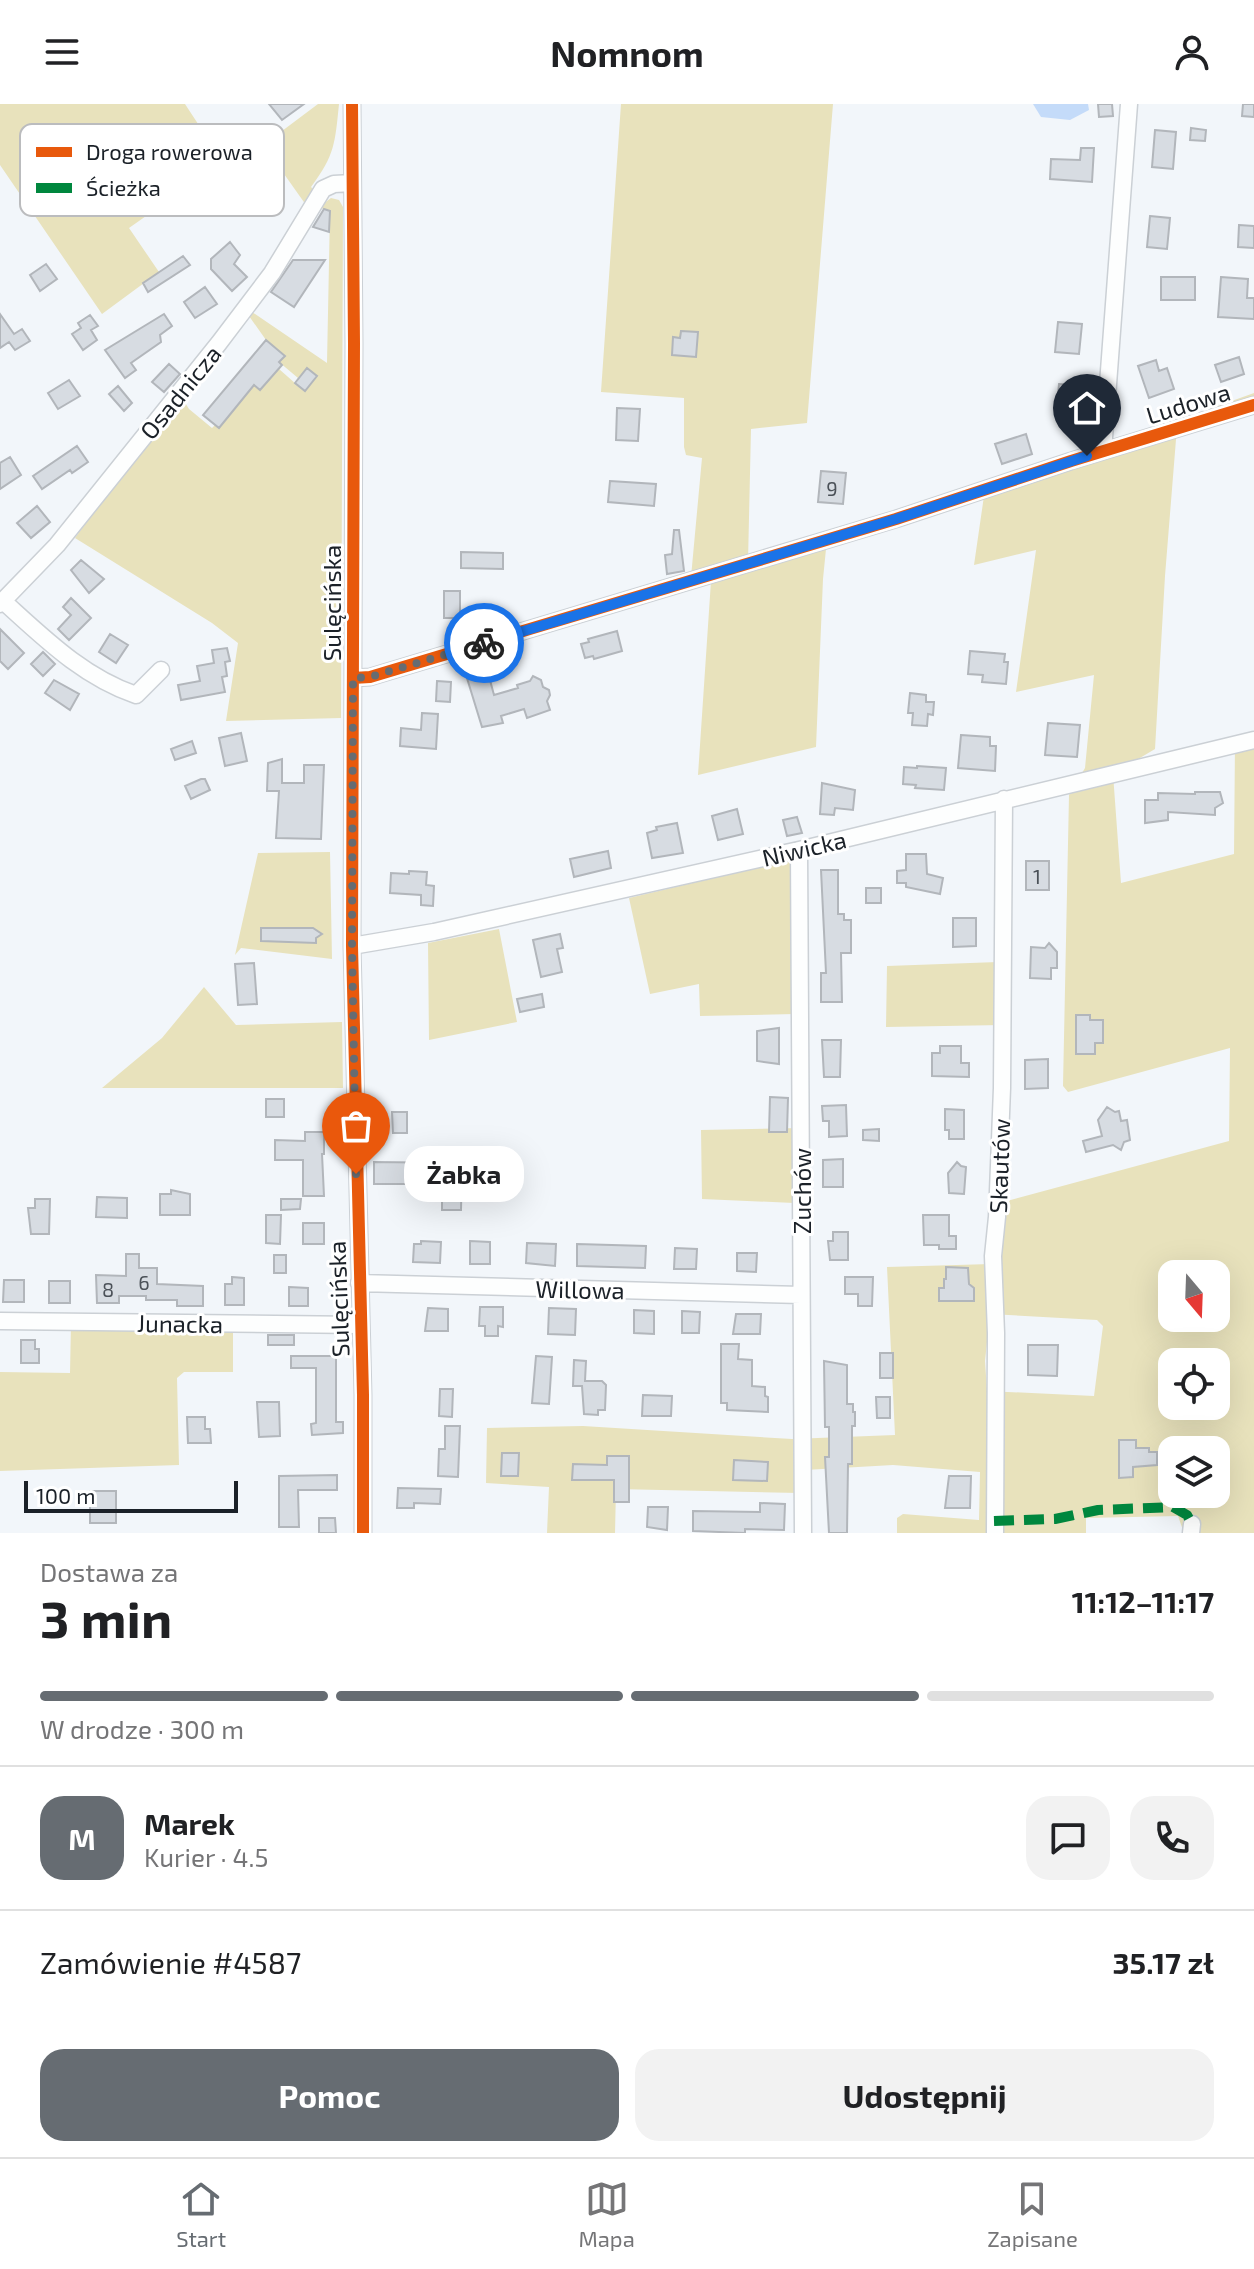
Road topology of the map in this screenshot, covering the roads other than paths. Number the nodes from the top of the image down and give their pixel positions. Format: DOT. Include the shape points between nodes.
graph roads {
  1 [pos="352,104"];
  2 [pos="1129,104"];
  3 [pos="352,183"];
  4 [pos="1254,405"];
  5 [pos="1103,451"];
  6 [pos="2,602"];
  7 [pos="161,670"];
  8 [pos="353,678"];
  9 [pos="1254,740"];
  10 [pos="1004,799"];
  11 [pos="799,850"];
  12 [pos="352,946"];
  13 [pos="359,1283"];
  14 [pos="801,1295"];
  15 [pos="0,1321"];
  16 [pos="361,1325"];
  17 [pos="363,1533"];
  18 [pos="803,1533"];
  19 [pos="995,1533"];
  1 -- 3 [label="street, Sulęcińska"];
  2 -- 5 [label="street"];
  3 -- 6 [label="street, Osadnicza" via="323,189 272,273 219,343 57,545"];
  3 -- 8 [label="street, Sulęcińska"];
  4 -- 5 [label="street, Ludowa"];
  5 -- 8 [label="street, Ludowa" via="626,602"];
  6 -- 7 [label="street" via="108,686 136,695"];
  8 -- 12 [label="street, Sulęcińska"];
  9 -- 10 [label="street, Niwicka"];
  10 -- 11 [label="street, Niwicka"];
  10 -- 19 [label="street, Skautów" via="1002,1088 993,1256"];
  11 -- 12 [label="street, Niwicka"];
  11 -- 14 [label="street, Zuchów"];
  12 -- 13 [label="street, Sulęcińska"];
  13 -- 14 [label="street, Willowa"];
  13 -- 16 [label="street, Sulęcińska"];
  14 -- 18 [label="street, Zuchów"];
  15 -- 16 [label="street, Junacka"];
  16 -- 17 [label="street, Sulęcińska"];
}
